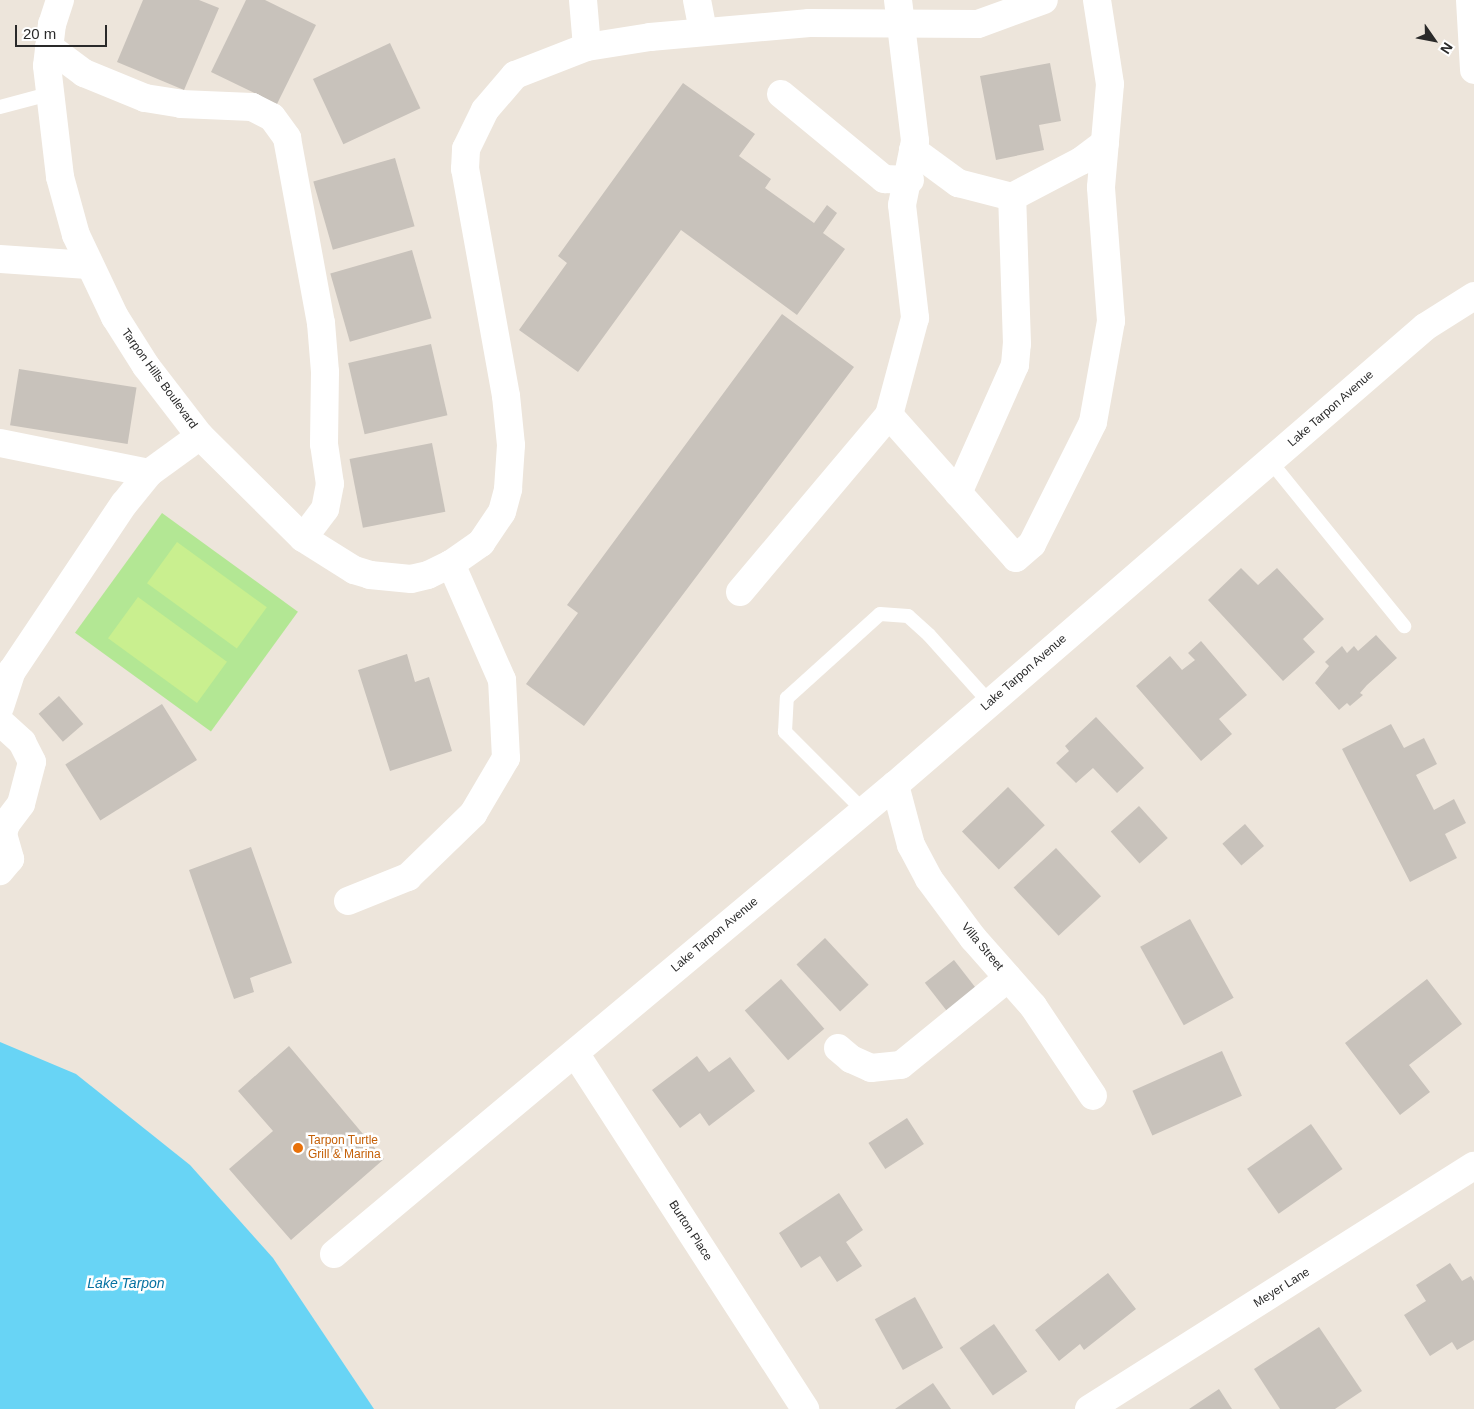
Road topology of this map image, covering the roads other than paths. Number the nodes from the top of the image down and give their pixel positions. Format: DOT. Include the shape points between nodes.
graph roads {
  1 [pos="60,0"];
  2 [pos="583,0"];
  3 [pos="697,0"];
  4 [pos="1044,0"];
  5 [pos="1098,0"];
  6 [pos="1470,0"];
  7 [pos="792,12"];
  8 [pos="899,12"];
  9 [pos="703,31"];
  10 [pos="587,46"];
  11 [pos="49,47"];
  12 [pos="1474,70"];
  13 [pos="48,94"];
  14 [pos="782,94"];
  15 [pos="0,106"];
  16 [pos="1105,143"];
  17 [pos="914,150"];
  18 [pos="910,180"];
  19 [pos="1012,197"];
  20 [pos="0,259"];
  21 [pos="88,265"];
  22 [pos="1474,296"];
  23 [pos="889,415"];
  24 [pos="200,436"];
  25 [pos="0,443"];
  26 [pos="1270,461"];
  27 [pos="149,473"];
  28 [pos="958,493"];
  29 [pos="303,538"];
  30 [pos="451,564"];
  31 [pos="740,592"];
  32 [pos="1404,626"];
  33 [pos="6,669"];
  34 [pos="990,703"];
  35 [pos="0,707"];
  36 [pos="0,722"];
  37 [pos="895,785"];
  38 [pos="864,811"];
  39 [pos="0,871"];
  40 [pos="348,901"];
  41 [pos="1008,978"];
  42 [pos="838,1048"];
  43 [pos="575,1053"];
  44 [pos="1093,1096"];
  45 [pos="1474,1166"];
  46 [pos="334,1254"];
  47 [pos="805,1409"];
  48 [pos="1089,1409"];
  1 -- 11 [label="street, Tarpon Hills Boulevard"];
  2 -- 10 [label="street"];
  3 -- 9 [label="street"];
  4 -- 8 [label="street, Tarpon Hills Boulevard" via="978,24"];
  5 -- 16 [label="street" via="1110,84"];
  6 -- 12 [label="street"];
  7 -- 8 [label="street, Tarpon Hills Boulevard"];
  7 -- 9 [label="street, Tarpon Hills Boulevard"];
  8 -- 17 [label="street"];
  9 -- 10 [label="street, Tarpon Hills Boulevard"];
  10 -- 30 [label="street, Tarpon Hills Boulevard" via="515,75 485,110 466,148 467,192 502,375 512,468 502,512 480,543"];
  11 -- 13 [label="street, Tarpon Hills Boulevard"];
  11 -- 29 [label="street" via="84,73 145,98 192,105 252,107 272,117 287,138 322,323 324,444 330,484 325,509"];
  13 -- 15 [label="lane"];
  13 -- 21 [label="street, Tarpon Hills Boulevard" via="63,196"];
  14 -- 18 [label="street" via="884,179"];
  16 -- 19 [label="street" via="1060,173"];
  16 -- 28 [label="street" via="1101,187 1111,321 1093,422 1032,544 1016,558"];
  17 -- 18 [label="street"];
  17 -- 19 [label="street" via="958,183"];
  18 -- 23 [label="street" via="902,205 915,318"];
  19 -- 28 [label="street" via="1015,365"];
  20 -- 21 [label="street"];
  21 -- 24 [label="street, Tarpon Hills Boulevard" via="131,343"];
  22 -- 26 [label="street, Lake Tarpon Avenue" via="1425,327"];
  23 -- 28 [label="street"];
  23 -- 31 [label="street"];
  24 -- 27 [label="street"];
  24 -- 29 [label="street, Tarpon Hills Boulevard"];
  25 -- 27 [label="street"];
  26 -- 32 [label="lane"];
  26 -- 34 [label="street, Lake Tarpon Avenue"];
  27 -- 33 [label="street"];
  29 -- 30 [label="street, Tarpon Hills Boulevard" via="341,564 370,575 411,579"];
  30 -- 40 [label="street" via="502,680 506,758 473,814 408,876"];
  33 -- 35 [label="street"];
  34 -- 37 [label="street, Lake Tarpon Avenue"];
  34 -- 38 [label="lane" via="930,635 908,616 880,614 787,698 785,732"];
  36 -- 39 [label="street" via="22,742 32,762 24,796 6,824 4,842 10,859"];
  37 -- 38 [label="street, Lake Tarpon Avenue"];
  37 -- 41 [label="street, Villa Street" via="910,844 928,879"];
  38 -- 43 [label="street, Lake Tarpon Avenue"];
  41 -- 42 [label="street" via="901,1065 871,1068 851,1059"];
  41 -- 44 [label="street, Villa Street" via="1033,1006"];
  43 -- 46 [label="street, Lake Tarpon Avenue"];
  43 -- 47 [label="street, Burton Place"];
  45 -- 48 [label="street, Meyer Lane"];
}
